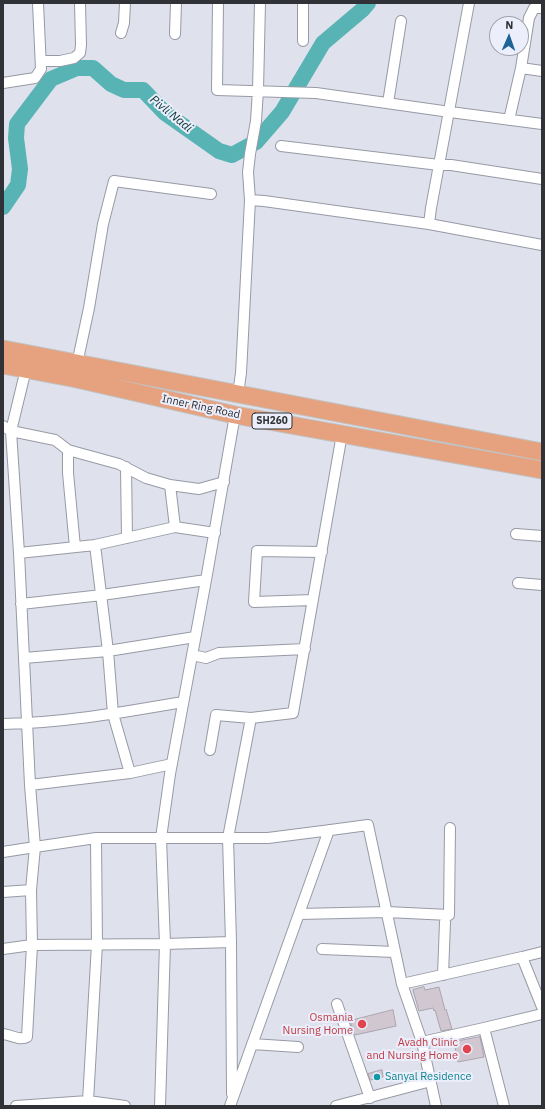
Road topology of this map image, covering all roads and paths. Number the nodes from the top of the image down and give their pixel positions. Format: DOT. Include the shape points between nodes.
graph roads {
  1 [pos="38,3"];
  2 [pos="80,3"];
  3 [pos="125,3"];
  4 [pos="176,3"];
  5 [pos="218,3"];
  6 [pos="260,3"];
  7 [pos="303,3"];
  8 [pos="469,3"];
  9 [pos="542,8"];
  10 [pos="401,21"];
  11 [pos="121,32"];
  12 [pos="175,34"];
  13 [pos="303,41"];
  14 [pos="41,61"];
  15 [pos="521,68"];
  16 [pos="542,71"];
  17 [pos="3,83"];
  18 [pos="258,90"];
  19 [pos="388,103"];
  20 [pos="450,112"];
  21 [pos="509,120"];
  22 [pos="542,124"];
  23 [pos="281,146"];
  24 [pos="440,165"];
  25 [pos="542,179"];
  26 [pos="211,194"];
  27 [pos="250,200"];
  28 [pos="429,224"];
  29 [pos="542,245"];
  30 [pos="3,349"];
  31 [pos="77,364"];
  32 [pos="3,365"];
  33 [pos="26,369"];
  34 [pos="238,394"];
  35 [pos="235,415"];
  36 [pos="7,429"];
  37 [pos="342,434"];
  38 [pos="68,450"];
  39 [pos="542,452"];
  40 [pos="126,468"];
  41 [pos="542,470"];
  42 [pos="224,482"];
  43 [pos="170,485"];
  44 [pos="175,527"];
  45 [pos="215,533"];
  46 [pos="516,534"];
  47 [pos="542,536"];
  48 [pos="127,538"];
  49 [pos="95,545"];
  50 [pos="75,547"];
  51 [pos="322,552"];
  52 [pos="19,553"];
  53 [pos="206,580"];
  54 [pos="518,583"];
  55 [pos="542,585"];
  56 [pos="102,595"];
  57 [pos="313,600"];
  58 [pos="21,604"];
  59 [pos="195,637"];
  60 [pos="305,649"];
  61 [pos="108,651"];
  62 [pos="192,655"];
  63 [pos="24,658"];
  64 [pos="183,702"];
  65 [pos="113,714"];
  66 [pos="251,718"];
  67 [pos="3,724"];
  68 [pos="27,724"];
  69 [pos="210,750"];
  70 [pos="172,764"];
  71 [pos="130,773"];
  72 [pos="30,785"];
  73 [pos="450,828"];
  74 [pos="330,830"];
  75 [pos="96,838"];
  76 [pos="161,838"];
  77 [pos="228,838"];
  78 [pos="35,847"];
  79 [pos="3,852"];
  80 [pos="31,890"];
  81 [pos="3,892"];
  82 [pos="387,912"];
  83 [pos="299,914"];
  84 [pos="445,922"];
  85 [pos="231,942"];
  86 [pos="98,944"];
  87 [pos="165,944"];
  88 [pos="32,945"];
  89 [pos="3,949"];
  90 [pos="322,949"];
  91 [pos="395,952"];
  92 [pos="542,952"];
  93 [pos="522,958"];
  94 [pos="443,975"];
  95 [pos="402,984"];
  96 [pos="337,1004"];
  97 [pos="542,1007"];
  98 [pos="542,1014"];
  99 [pos="484,1028"];
  100 [pos="3,1034"];
  101 [pos="422,1042"];
  102 [pos="252,1044"];
  103 [pos="298,1047"];
  104 [pos="431,1081"];
  105 [pos="370,1098"];
  106 [pos="89,1103"];
  107 [pos="231,1103"];
  108 [pos="16,1106"];
  109 [pos="125,1106"];
  110 [pos="160,1106"];
  111 [pos="336,1106"];
  112 [pos="436,1106"];
  113 [pos="504,1106"];
  1 -- 14 [label="street"];
  2 -- 14 [label="street" via="80,53 74,58 60,61"];
  3 -- 11 [label="street"];
  4 -- 12 [label="street"];
  5 -- 18 [label="street" via="217,90"];
  6 -- 18 [label="street"];
  7 -- 13 [label="street"];
  8 -- 20 [label="street"];
  9 -- 15 [label="street" via="534,8 529,18"];
  10 -- 19 [label="street"];
  14 -- 17 [label="street" via="41,69 36,78"];
  15 -- 16 [label="street"];
  15 -- 21 [label="street"];
  18 -- 19 [label="street" via="316,93"];
  18 -- 27 [label="street" via="248,172"];
  19 -- 20 [label="street"];
  20 -- 21 [label="street"];
  20 -- 24 [label="street"];
  21 -- 22 [label="street"];
  23 -- 24 [label="street"];
  24 -- 25 [label="street"];
  24 -- 28 [label="street"];
  26 -- 31 [label="street" via="114,181 103,224"];
  27 -- 28 [label="street"];
  27 -- 34 [label="street"];
  28 -- 29 [label="street"];
  30 -- 31 [label="highway, Inner Ring Road / SH260"];
  31 -- 34 [label="highway, Inner Ring Road / SH260"];
  32 -- 33 [label="highway, Inner Ring Road / SH260"];
  33 -- 35 [label="highway, Inner Ring Road / SH260"];
  33 -- 36 [label="street"];
  34 -- 39 [label="highway, Inner Ring Road / SH260"];
  35 -- 37 [label="highway, Inner Ring Road / SH260"];
  35 -- 42 [label="street"];
  36 -- 38 [label="street" via="55,440"];
  36 -- 52 [label="street"];
  37 -- 41 [label="highway, Inner Ring Road / SH260"];
  37 -- 51 [label="street"];
  38 -- 40 [label="street"];
  38 -- 50 [label="street"];
  40 -- 43 [label="street" via="146,478"];
  40 -- 48 [label="street"];
  42 -- 43 [label="street" via="199,489"];
  42 -- 45 [label="street"];
  43 -- 44 [label="street"];
  44 -- 45 [label="street"];
  44 -- 48 [label="street"];
  45 -- 53 [label="street"];
  46 -- 47 [label="street"];
  48 -- 49 [label="street"];
  49 -- 50 [label="street"];
  49 -- 56 [label="street"];
  50 -- 52 [label="street"];
  51 -- 57 [label="street"];
  51 -- 57 [label="street" via="257,551 254,602"];
  52 -- 58 [label="street"];
  53 -- 56 [label="street"];
  53 -- 59 [label="street"];
  54 -- 55 [label="street"];
  56 -- 58 [label="street"];
  56 -- 61 [label="street"];
  57 -- 60 [label="street"];
  58 -- 63 [label="street"];
  59 -- 61 [label="street"];
  59 -- 62 [label="street"];
  60 -- 62 [label="street" via="219,653 206,658"];
  60 -- 66 [label="street" via="293,713"];
  61 -- 63 [label="street"];
  61 -- 65 [label="street"];
  62 -- 64 [label="street"];
  63 -- 68 [label="street"];
  64 -- 65 [label="street"];
  64 -- 70 [label="street"];
  65 -- 68 [label="street"];
  65 -- 71 [label="street"];
  66 -- 69 [label="street" via="216,715"];
  66 -- 77 [label="street"];
  67 -- 68 [label="street"];
  68 -- 72 [label="street"];
  70 -- 71 [label="street"];
  70 -- 76 [label="street"];
  71 -- 72 [label="street"];
  72 -- 78 [label="street"];
  73 -- 82 [label="street" via="450,915"];
  74 -- 77 [label="street" via="268,838"];
  74 -- 82 [label="street" via="368,825"];
  74 -- 83 [label="street"];
  75 -- 76 [label="street"];
  75 -- 78 [label="street"];
  75 -- 86 [label="street"];
  76 -- 77 [label="street"];
  76 -- 87 [label="street"];
  77 -- 85 [label="street"];
  78 -- 79 [label="street"];
  78 -- 80 [label="street"];
  80 -- 81 [label="street"];
  80 -- 88 [label="street"];
  82 -- 83 [label="street"];
  82 -- 91 [label="street"];
  83 -- 102 [label="street"];
  84 -- 94 [label="street"];
  85 -- 87 [label="street"];
  85 -- 107 [label="street"];
  86 -- 87 [label="street"];
  86 -- 88 [label="street"];
  86 -- 106 [label="street"];
  87 -- 110 [label="street"];
  88 -- 89 [label="street"];
  88 -- 100 [label="street" via="27,1037 24,1039"];
  90 -- 91 [label="street"];
  91 -- 95 [label="street"];
  92 -- 93 [label="street"];
  93 -- 94 [label="street"];
  93 -- 97 [label="street"];
  94 -- 95 [label="street"];
  95 -- 101 [label="street"];
  96 -- 105 [label="street"];
  98 -- 99 [label="street"];
  99 -- 101 [label="street"];
  99 -- 113 [label="street"];
  101 -- 104 [label="street"];
  102 -- 103 [label="street"];
  102 -- 107 [label="street"];
  104 -- 105 [label="street"];
  104 -- 112 [label="street"];
  105 -- 111 [label="street"];
  106 -- 108 [label="street"];
  106 -- 109 [label="street"];
}
